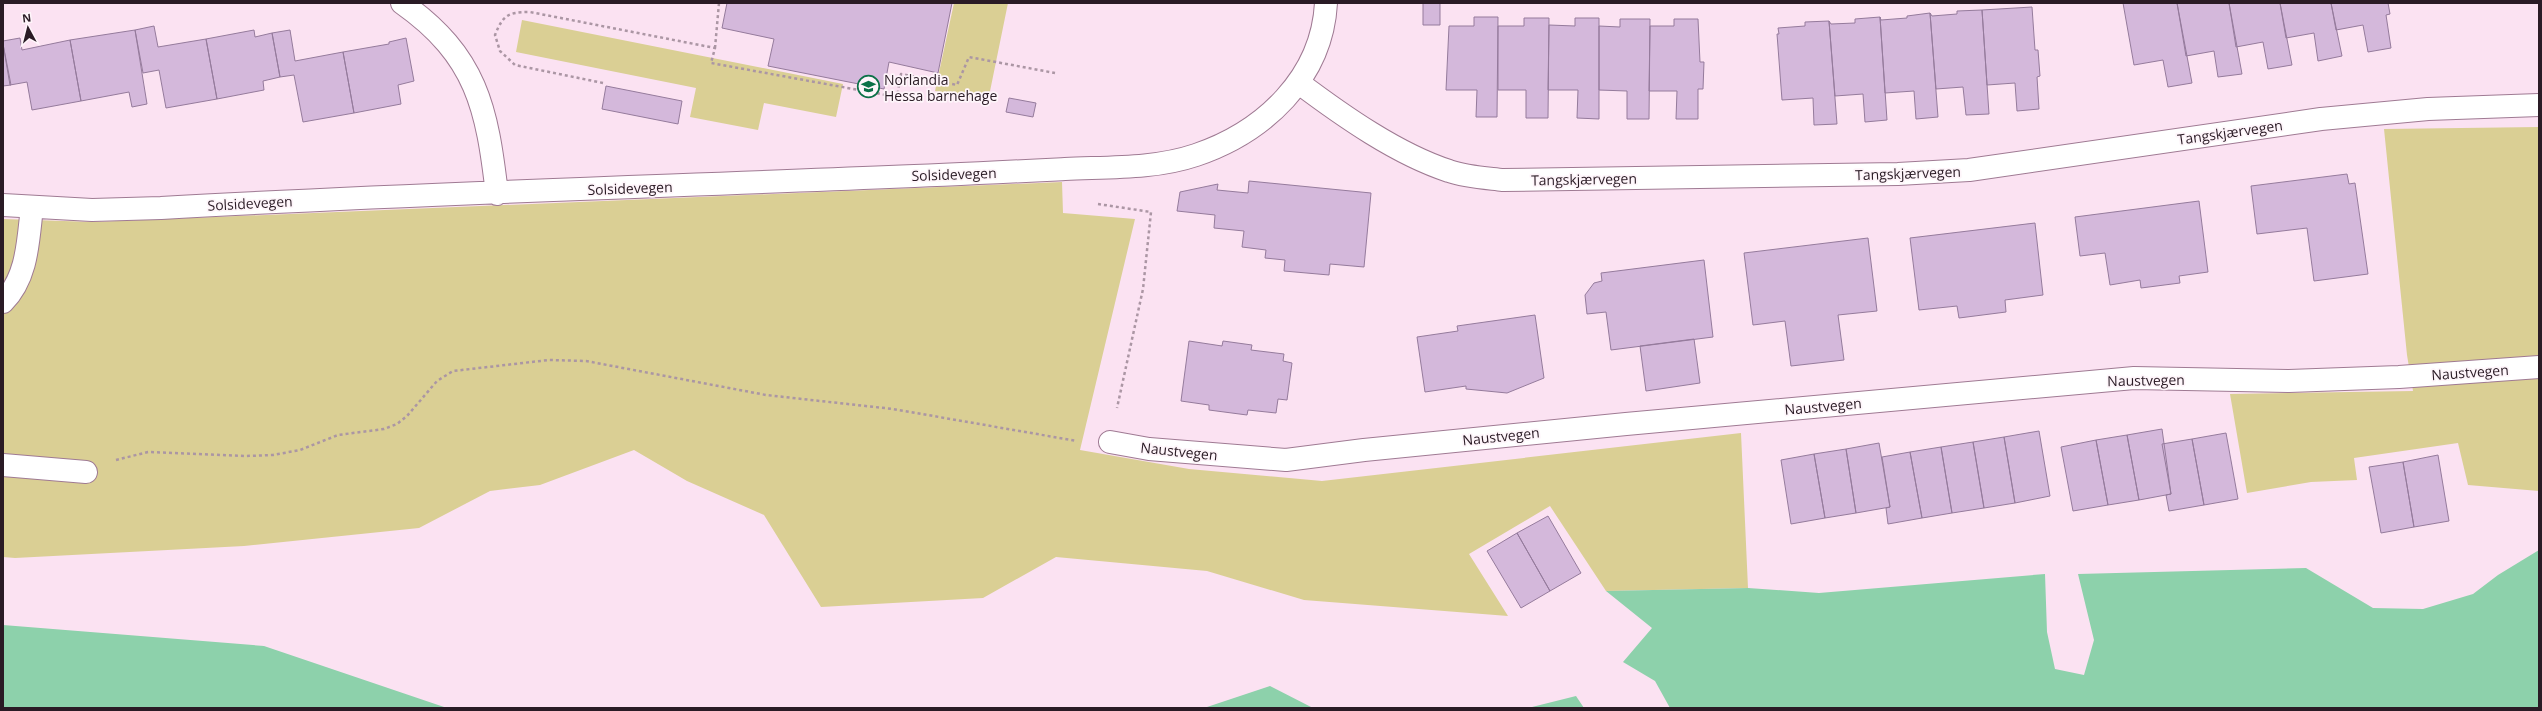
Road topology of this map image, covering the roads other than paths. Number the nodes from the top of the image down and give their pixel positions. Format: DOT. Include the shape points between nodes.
graph roads {
  1 [pos="402,3"];
  2 [pos="1326,3"];
  3 [pos="1299,83"];
  4 [pos="2539,105"];
  5 [pos="497,194"];
  6 [pos="3,205"];
  7 [pos="32,208"];
  8 [pos="3,302"];
  9 [pos="2539,367"];
  10 [pos="1110,442"];
  11 [pos="3,465"];
  12 [pos="86,472"];
  1 -- 5 [label="street" via="424,18 443,38 459,58 473,84 490,134"];
  2 -- 3 [label="street, Solsidevegen" via="1318,50"];
  3 -- 4 [label="street, Tangskjærvegen" via="1396,147 1425,162 1450,172 1503,180 1898,174 1969,170 2321,118 2428,109"];
  3 -- 5 [label="street, Solsidevegen" via="1284,101 1258,124 1223,145 1193,156 1160,163 990,173"];
  5 -- 7 [label="street, Solsidevegen" via="92,210"];
  6 -- 7 [label="street, Solsidevegen"];
  7 -- 8 [label="street" via="26,258 18,281"];
  9 -- 10 [label="street, Naustvegen" via="2399,377 2289,381 2134,378 1626,424 1286,460 1149,449"];
  11 -- 12 [label="street"];
}
